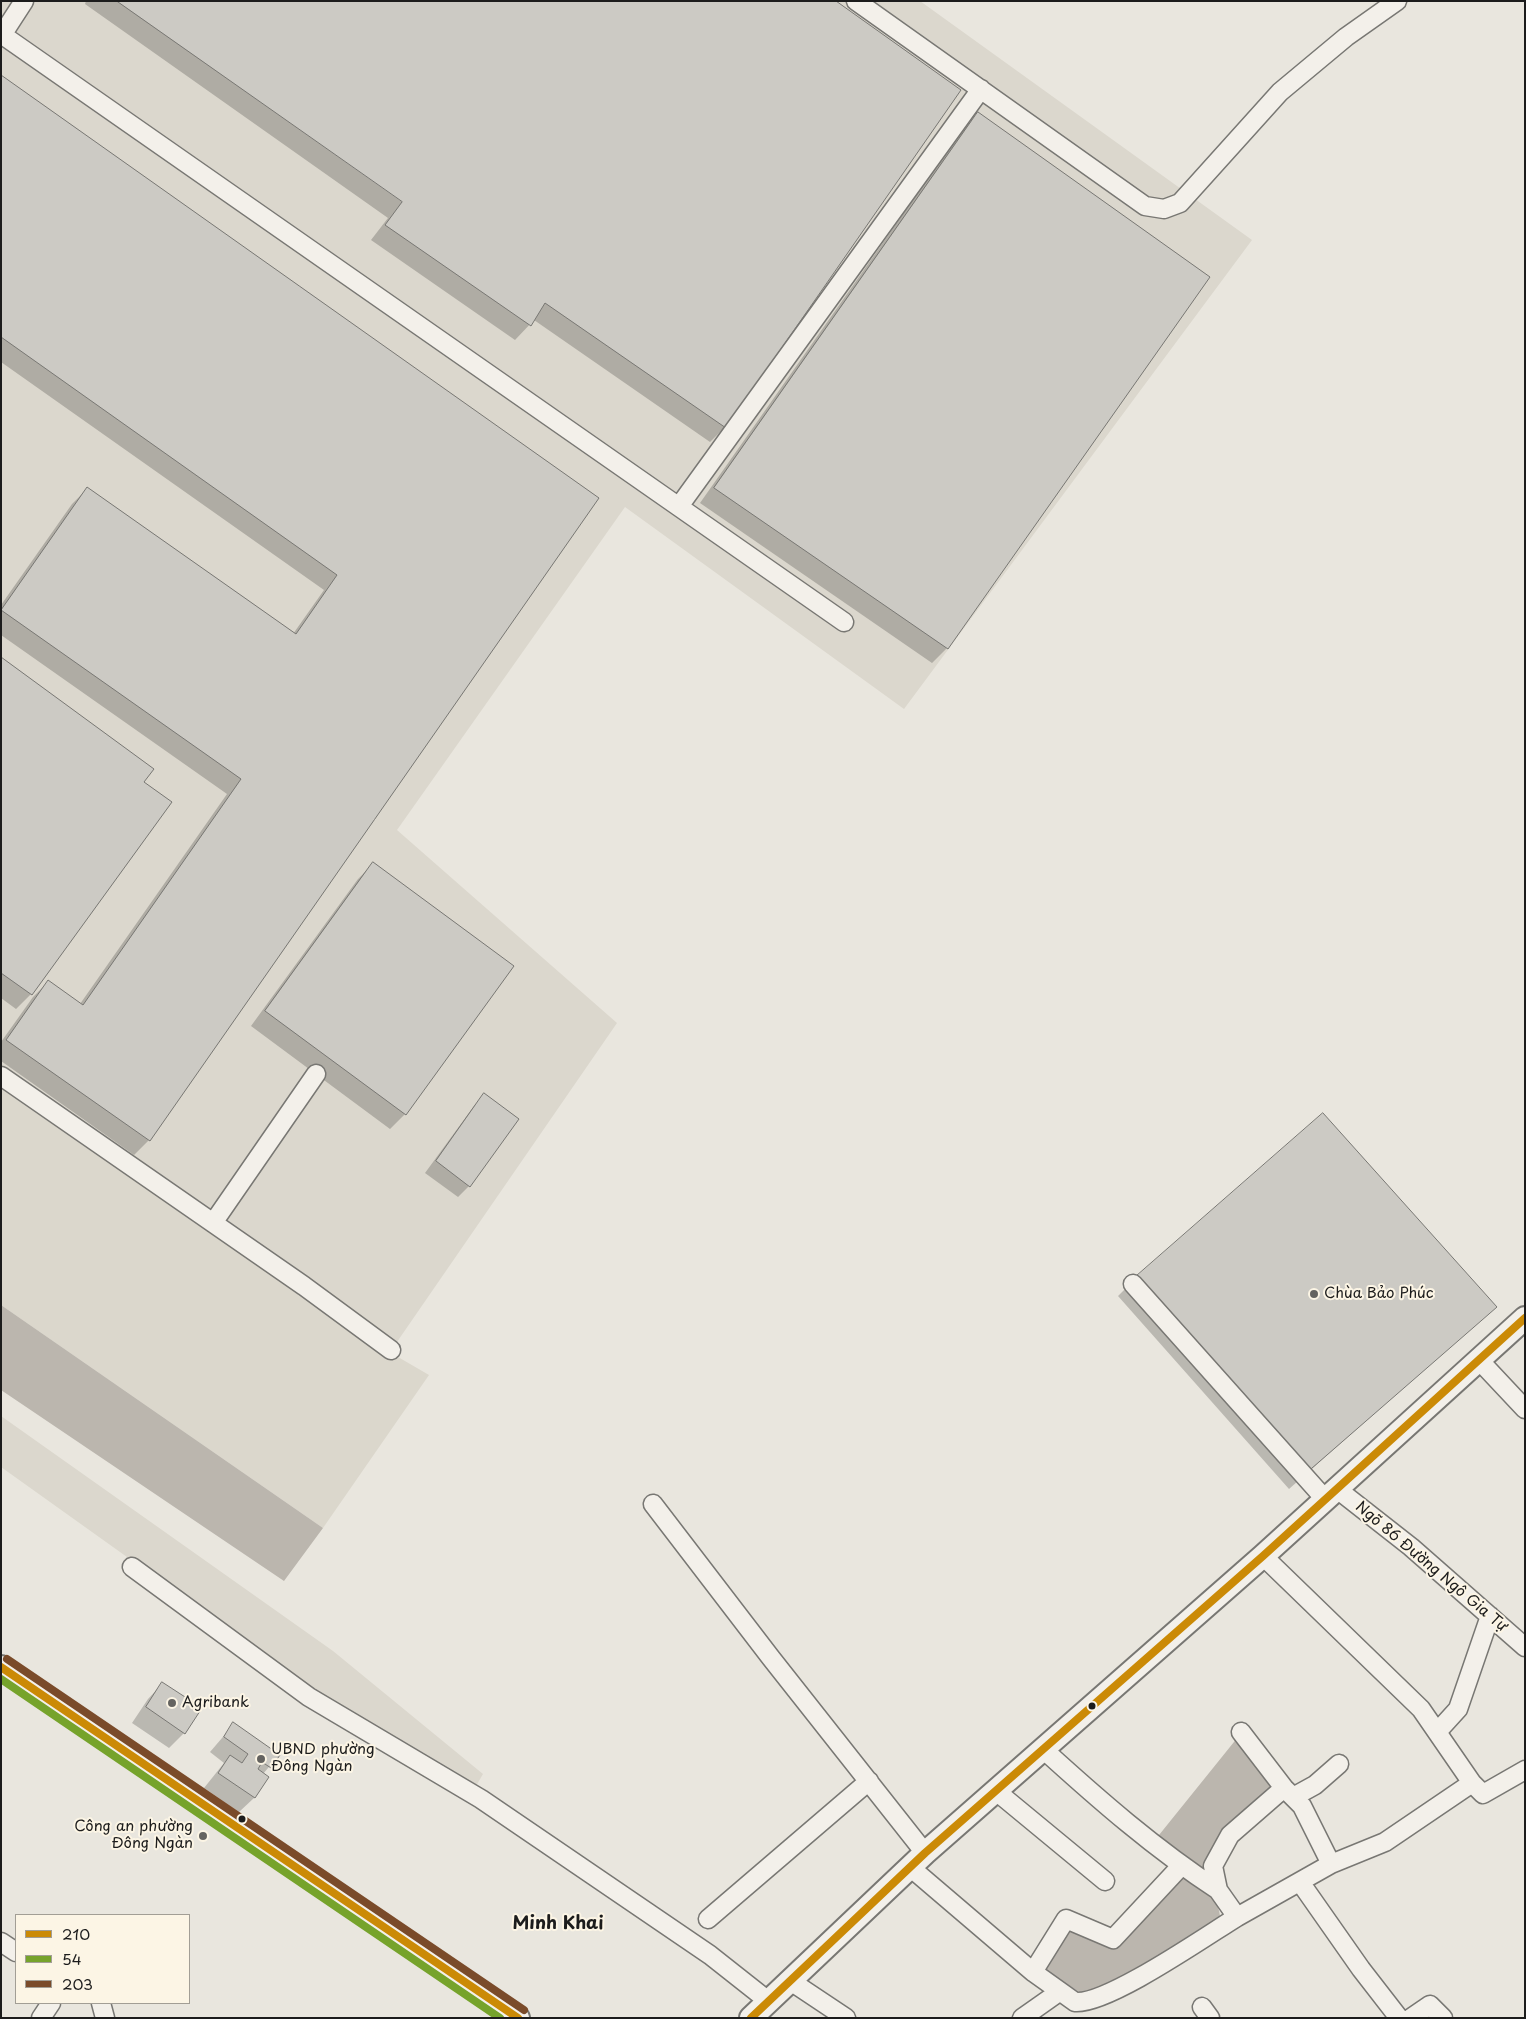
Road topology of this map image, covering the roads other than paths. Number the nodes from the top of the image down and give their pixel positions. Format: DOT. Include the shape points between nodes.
graph roads {
  1 [pos="24,1"];
  2 [pos="856,1"];
  3 [pos="1397,1"];
  4 [pos="2,35"];
  5 [pos="981,89"];
  6 [pos="680,505"];
  7 [pos="844,622"];
  8 [pos="316,1074"];
  9 [pos="1,1076"];
  10 [pos="213,1223"];
  11 [pos="1132,1284"];
  12 [pos="1525,1318"];
  13 [pos="391,1350"];
  14 [pos="1478,1359"];
  15 [pos="1525,1409"];
  16 [pos="1331,1494"];
  17 [pos="654,1504"];
  18 [pos="1263,1556"];
  19 [pos="132,1567"];
  20 [pos="1490,1616"];
  21 [pos="1525,1647"];
  22 [pos="1,1667"];
  23 [pos="1438,1731"];
  24 [pos="1240,1732"];
  25 [pos="1043,1749"];
  26 [pos="1339,1764"];
  27 [pos="1525,1770"];
  28 [pos="869,1781"];
  29 [pos="1477,1789"];
  30 [pos="996,1791"];
  31 [pos="1290,1792"];
  32 [pos="917,1860"];
  33 [pos="1331,1864"];
  34 [pos="1181,1866"];
  35 [pos="1105,1881"];
  36 [pos="1300,1882"];
  37 [pos="1218,1890"];
  38 [pos="1238,1917"];
  39 [pos="708,1919"];
  40 [pos="1,1942"];
  41 [pos="15,1951"];
  42 [pos="1033,1972"];
  43 [pos="789,1980"];
  44 [pos="1058,1992"];
  45 [pos="767,2000"];
  46 [pos="51,2004"];
  47 [pos="101,2004"];
  48 [pos="1077,2010"];
  49 [pos="41,2018"];
  50 [pos="105,2018"];
  51 [pos="518,2018"];
  52 [pos="751,2018"];
  53 [pos="846,2018"];
  54 [pos="1022,2018"];
  55 [pos="1399,2018"];
  56 [pos="1411,2018"];
  57 [pos="1443,2018"];
  1 -- 4 [label="street"];
  2 -- 5 [label="street"];
  3 -- 5 [label="street" via="1346,37 1280,92 1180,203 1164,209 1146,206"];
  4 -- 6 [label="street"];
  5 -- 6 [label="street"];
  6 -- 7 [label="street"];
  8 -- 10 [label="street"];
  9 -- 10 [label="street"];
  10 -- 13 [label="street"];
  11 -- 16 [label="street, Ngõ 86 Đường Ngô Gia Tự"];
  12 -- 14 [label="main road"];
  14 -- 15 [label="street"];
  14 -- 16 [label="main road"];
  16 -- 18 [label="main road"];
  16 -- 20 [label="street, Ngõ 86 Đường Ngô Gia Tự" via="1411,1547"];
  17 -- 28 [label="street"];
  18 -- 23 [label="street" via="1421,1709"];
  18 -- 25 [label="main road"];
  19 -- 45 [label="street" via="308,1697 481,1799 710,1956"];
  20 -- 21 [label="street, Ngõ 86 Đường Ngô Gia Tự"];
  20 -- 23 [label="street" via="1458,1709"];
  22 -- 51 [label="main road"];
  23 -- 29 [label="street"];
  24 -- 31 [label="street"];
  25 -- 30 [label="main road"];
  25 -- 34 [label="street"];
  26 -- 31 [label="street" via="1314,1785"];
  27 -- 29 [label="street"];
  28 -- 32 [label="street"];
  28 -- 39 [label="street"];
  29 -- 33 [label="street" via="1385,1842"];
  30 -- 32 [label="main road"];
  30 -- 35 [label="street"];
  31 -- 33 [label="street" via="1302,1806"];
  31 -- 37 [label="street" via="1230,1835 1213,1866"];
  32 -- 42 [label="street"];
  32 -- 43 [label="main road"];
  33 -- 36 [label="street"];
  34 -- 37 [label="street"];
  34 -- 42 [label="street" via="1113,1939 1066,1919"];
  36 -- 38 [label="street"];
  36 -- 55 [label="street"];
  37 -- 38 [label="street"];
  38 -- 48 [label="street" via="1153,1970"];
  40 -- 41 [label="street"];
  42 -- 44 [label="street"];
  43 -- 45 [label="main road"];
  43 -- 53 [label="street"];
  44 -- 48 [label="street"];
  44 -- 54 [label="street"];
  45 -- 52 [label="main road"];
  46 -- 49 [label="street"];
  47 -- 50 [label="street"];
  56 -- 57 [label="street" via="1430,2005"];
}
